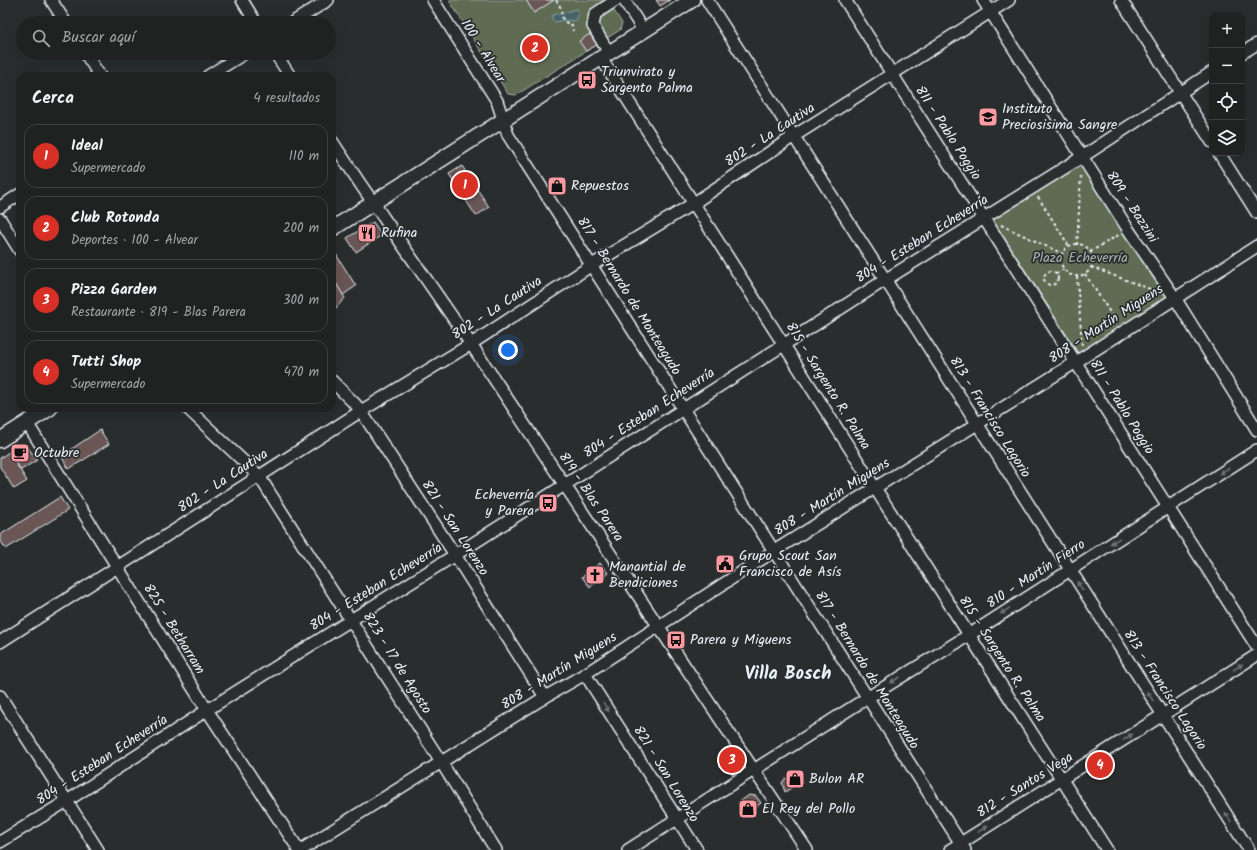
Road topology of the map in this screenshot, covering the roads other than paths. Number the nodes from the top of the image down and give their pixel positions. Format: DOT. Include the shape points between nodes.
graph roads {
  1 [pos="51,0"];
  2 [pos="242,0"];
  3 [pos="328,0"];
  4 [pos="433,0"];
  5 [pos="616,0"];
  6 [pos="624,0"];
  7 [pos="692,0"];
  8 [pos="707,0"];
  9 [pos="845,0"];
  10 [pos="983,0"];
  11 [pos="1010,0"];
  12 [pos="1122,0"];
  13 [pos="990,12"];
  14 [pos="61,16"];
  15 [pos="252,16"];
  16 [pos="303,16"];
  17 [pos="643,30"];
  18 [pos="1257,44"];
  19 [pos="1245,52"];
  20 [pos="605,55"];
  21 [pos="90,60"];
  22 [pos="234,60"];
  23 [pos="280,60"];
  24 [pos="97,72"];
  25 [pos="214,72"];
  26 [pos="287,72"];
  27 [pos="1209,74"];
  28 [pos="892,75"];
  29 [pos="1180,92"];
  30 [pos="503,120"];
  31 [pos="794,136"];
  32 [pos="1209,137"];
  33 [pos="336,147"];
  34 [pos="1221,156"];
  35 [pos="1082,157"];
  36 [pos="16,197"];
  37 [pos="374,202"];
  38 [pos="694,203"];
  39 [pos="0,207"];
  40 [pos="1257,213"];
  41 [pos="988,215"];
  42 [pos="0,219"];
  43 [pos="336,226"];
  44 [pos="16,245"];
  45 [pos="1257,246"];
  46 [pos="592,265"];
  47 [pos="885,280"];
  48 [pos="1174,298"];
  49 [pos="471,344"];
  50 [pos="784,345"];
  51 [pos="1079,360"];
  52 [pos="336,385"];
  53 [pos="683,409"];
  54 [pos="361,411"];
  55 [pos="44,412"];
  56 [pos="191,412"];
  57 [pos="27,423"];
  58 [pos="976,424"];
  59 [pos="1257,430"];
  60 [pos="0,440"];
  61 [pos="1257,450"];
  62 [pos="258,476"];
  63 [pos="564,485"];
  64 [pos="875,488"];
  65 [pos="1168,508"];
  66 [pos="774,551"];
  67 [pos="455,555"];
  68 [pos="118,567"];
  69 [pos="1070,570"];
  70 [pos="351,620"];
  71 [pos="658,626"];
  72 [pos="969,635"];
  73 [pos="0,642"];
  74 [pos="1257,647"];
  75 [pos="1257,655"];
  76 [pos="585,674"];
  77 [pos="0,696"];
  78 [pos="545,697"];
  79 [pos="867,698"];
  80 [pos="207,710"];
  81 [pos="1163,715"];
  82 [pos="441,762"];
  83 [pos="754,770"];
  84 [pos="1061,780"];
  85 [pos="67,801"];
  86 [pos="677,819"];
  87 [pos="0,842"];
  88 [pos="962,847"];
  89 [pos="98,850"];
  90 [pos="300,850"];
  91 [pos="496,850"];
  92 [pos="628,850"];
  93 [pos="697,850"];
  94 [pos="807,850"];
  95 [pos="950,850"];
  96 [pos="1107,850"];
  97 [pos="1249,850"];
  1 -- 14 [label="street"];
  2 -- 15 [label="street"];
  3 -- 16 [label="street"];
  4 -- 30 [label="street, 100 - Alvear" via="497,101"];
  5 -- 20 [label="street, 815 - Sargento R. Palma" via="595,14 593,26"];
  6 -- 17 [label="street"];
  7 -- 17 [label="main road"];
  8 -- 31 [label="street, 813 - Francisco Lagorio"];
  9 -- 28 [label="street, 811 - Pablo Poggio"];
  10 -- 13 [label="street, 809 - Bazzini"];
  11 -- 13 [label="street, 802 - La Cautiva"];
  12 -- 29 [label="street"];
  13 -- 28 [label="street, 802 - La Cautiva"];
  13 -- 35 [label="street, 809 - Bazzini"];
  17 -- 20 [label="main road"];
  18 -- 19 [label="street"];
  20 -- 30 [label="main road"];
  20 -- 38 [label="street, 815 - Sargento R. Palma"];
  21 -- 24 [label="street"];
  22 -- 25 [label="street"];
  23 -- 26 [label="street"];
  27 -- 29 [label="street, 804 - Esteban Echeverría"];
  28 -- 31 [label="street, 802 - La Cautiva"];
  28 -- 41 [label="street, 811 - Pablo Poggio"];
  29 -- 32 [label="street"];
  29 -- 35 [label="street, 804 - Esteban Echeverría"];
  30 -- 37 [label="main road"];
  30 -- 46 [label="street, 817 - Bernardo de Monteagudo" via="508,135"];
  31 -- 38 [label="street, 802 - La Cautiva"];
  31 -- 47 [label="street, 813 - Francisco Lagorio"];
  33 -- 37 [label="street, 819 - Blas Parera"];
  34 -- 40 [label="street"];
  35 -- 41 [label="street, 804 - Esteban Echeverría"];
  35 -- 48 [label="street, 809 - Bazzini"];
  36 -- 39 [label="street"];
  37 -- 43 [label="main road"];
  37 -- 49 [label="street, 819 - Blas Parera"];
  38 -- 46 [label="street, 802 - La Cautiva"];
  38 -- 50 [label="street, 815 - Sargento R. Palma"];
  41 -- 47 [label="street, 804 - Esteban Echeverría"];
  41 -- 51 [label="street, 811 - Pablo Poggio"];
  42 -- 44 [label="street"];
  45 -- 48 [label="street, 808 - Martín Miguens"];
  46 -- 49 [label="street, 802 - La Cautiva"];
  46 -- 53 [label="street, 817 - Bernardo de Monteagudo"];
  47 -- 50 [label="street, 804 - Esteban Echeverría"];
  47 -- 58 [label="street, 813 - Francisco Lagorio"];
  48 -- 51 [label="street, 808 - Martín Miguens"];
  48 -- 59 [label="street, 809 - Bazzini"];
  49 -- 54 [label="street, 802 - La Cautiva"];
  49 -- 63 [label="street, 819 - Blas Parera"];
  50 -- 53 [label="street, 804 - Esteban Echeverría"];
  50 -- 64 [label="street, 815 - Sargento R. Palma"];
  51 -- 58 [label="street, 808 - Martín Miguens"];
  51 -- 65 [label="street, 811 - Pablo Poggio"];
  52 -- 54 [label="street, 821 - San Lorenzo"];
  53 -- 63 [label="street, 804 - Esteban Echeverría"];
  53 -- 66 [label="street, 817 - Bernardo de Monteagudo"];
  54 -- 62 [label="street, 802 - La Cautiva"];
  54 -- 67 [label="street, 821 - San Lorenzo"];
  55 -- 57 [label="main road"];
  56 -- 62 [label="street, 823 - 17 de Agosto"];
  57 -- 60 [label="main road"];
  57 -- 68 [label="street, 825 - Betharram"];
  58 -- 64 [label="street, 808 - Martín Miguens"];
  58 -- 69 [label="street, 813 - Francisco Lagorio"];
  61 -- 65 [label="street, 810 - Martín Fierro, one-way"];
  62 -- 68 [label="street, 802 - La Cautiva"];
  62 -- 70 [label="street, 823 - 17 de Agosto"];
  63 -- 67 [label="street, 804 - Esteban Echeverría"];
  63 -- 71 [label="street, 819 - Blas Parera"];
  64 -- 66 [label="street, 808 - Martín Miguens"];
  64 -- 72 [label="street, 815 - Sargento R. Palma"];
  65 -- 69 [label="street, 810 - Martín Fierro, one-way"];
  65 -- 74 [label="street, 811 - Pablo Poggio"];
  66 -- 71 [label="street, 808 - Martín Miguens"];
  66 -- 79 [label="street, 817 - Bernardo de Monteagudo"];
  67 -- 70 [label="street, 804 - Esteban Echeverría"];
  67 -- 78 [label="street, 821 - San Lorenzo"];
  68 -- 73 [label="street, 802 - La Cautiva"];
  68 -- 80 [label="street, 825 - Betharram"];
  69 -- 72 [label="street, 810 - Martín Fierro, one-way"];
  81 -- 69 [label="street, 813 - Francisco Lagorio, one-way"];
  70 -- 80 [label="street, 804 - Esteban Echeverría"];
  70 -- 82 [label="street, 823 - 17 de Agosto"];
  71 -- 76 [label="street, 808 - Martín Miguens"];
  71 -- 83 [label="street, 819 - Blas Parera"];
  72 -- 79 [label="street, 810 - Martín Fierro, one-way"];
  72 -- 84 [label="street, 815 - Sargento R. Palma"];
  81 -- 75 [label="street, 812 - Santos Vega, one-way"];
  76 -- 78 [label="street, 808 - Martín Miguens"];
  76 -- 86 [label="street, 821 - San Lorenzo, one-way"];
  77 -- 85 [label="street"];
  78 -- 82 [label="street, 808 - Martín Miguens"];
  79 -- 83 [label="street, 810 - Martín Fierro"];
  79 -- 88 [label="street, 817 - Bernardo de Monteagudo"];
  80 -- 85 [label="street, 804 - Esteban Echeverría"];
  80 -- 90 [label="street, 825 - Betharram"];
  84 -- 81 [label="street, 812 - Santos Vega, one-way"];
  97 -- 81 [label="street, 813 - Francisco Lagorio, one-way"];
  82 -- 90 [label="street, 808 - Martín Miguens"];
  82 -- 91 [label="street, 823 - 17 de Agosto"];
  83 -- 86 [label="street, 810 - Martín Fierro"];
  83 -- 94 [label="street, 819 - Blas Parera"];
  88 -- 84 [label="street, 812 - Santos Vega, one-way"];
  84 -- 96 [label="street, 815 - Sargento R. Palma"];
  85 -- 87 [label="street, 804 - Esteban Echeverría"];
  85 -- 89 [label="street"];
  86 -- 92 [label="street, 810 - Martín Fierro"];
  86 -- 93 [label="street, 821 - San Lorenzo"];
  88 -- 95 [label="street, 812 - Santos Vega"];
}
